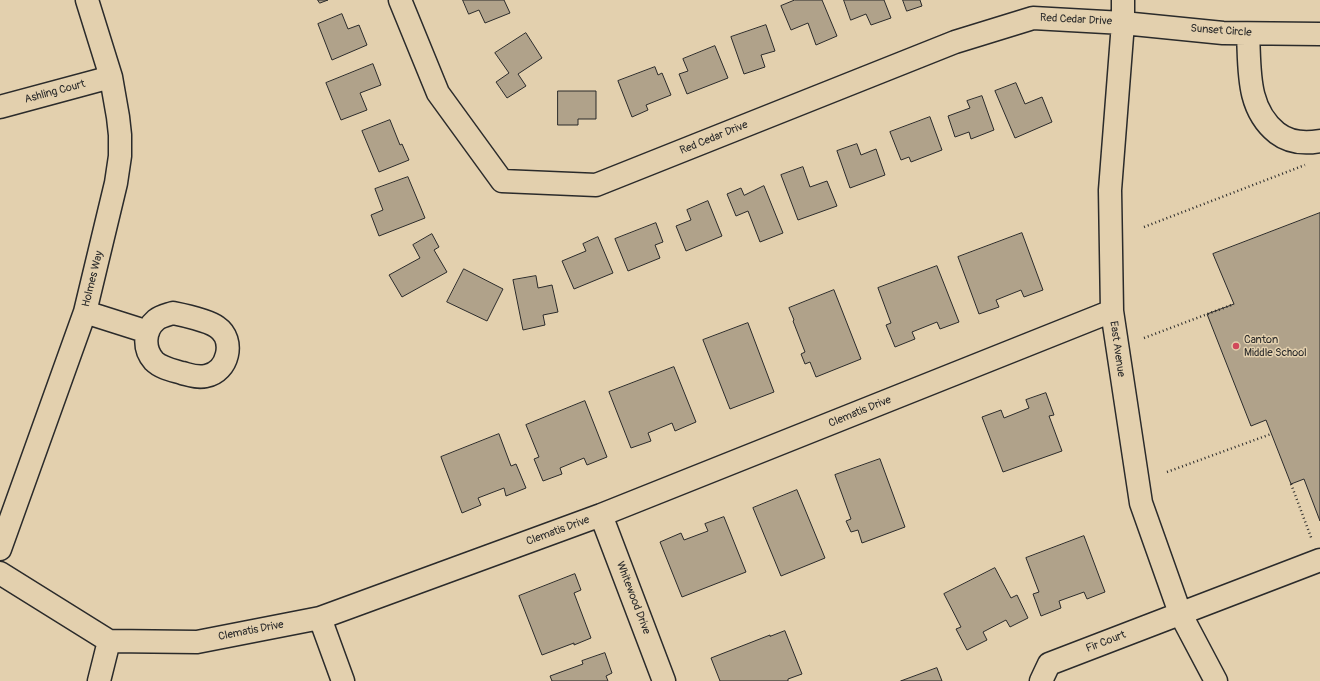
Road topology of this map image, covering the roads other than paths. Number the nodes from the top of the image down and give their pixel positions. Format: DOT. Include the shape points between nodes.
graph roads {
  1 [pos="87,0"];
  2 [pos="400,0"];
  3 [pos="1123,0"];
  4 [pos="1123,23"];
  5 [pos="1248,34"];
  6 [pos="1320,34"];
  7 [pos="111,77"];
  8 [pos="0,107"];
  9 [pos="1320,140"];
  10 [pos="1112,311"];
  11 [pos="85,312"];
  12 [pos="148,332"];
  13 [pos="601,515"];
  14 [pos="0,549"];
  15 [pos="1320,560"];
  16 [pos="0,573"];
  17 [pos="1180,613"];
  18 [pos="320,618"];
  19 [pos="109,641"];
  20 [pos="99,681"];
  21 [pos="343,681"];
  22 [pos="664,681"];
  23 [pos="1041,681"];
  24 [pos="1216,681"];
  1 -- 7 [label="street, Holmes Way"];
  2 -- 4 [label="street, Red Cedar Drive" via="438,92 502,181 596,185 962,40 1033,18"];
  3 -- 4 [label="street, East Avenue"];
  4 -- 5 [label="street, Sunset Circle"];
  4 -- 10 [label="street, East Avenue" via="1110,190"];
  5 -- 6 [label="street, Sunset Circle"];
  5 -- 9 [label="street" via="1253,96 1256,107 1269,127 1279,135 1300,143"];
  7 -- 8 [label="street, Ashling Court"];
  7 -- 11 [label="street, Holmes Way" via="120,135 120,156 116,183"];
  10 -- 13 [label="street, Clematis Drive"];
  10 -- 17 [label="street, East Avenue" via="1141,503"];
  11 -- 12 [label="street"];
  11 -- 14 [label="street, Holmes Way"];
  13 -- 18 [label="street, Clematis Drive"];
  13 -- 22 [label="street, Whitewood Drive"];
  15 -- 17 [label="street, Fir Court"];
  16 -- 19 [label="street"];
  17 -- 23 [label="street, Fir Court" via="1049,664"];
  17 -- 24 [label="street, East Avenue"];
  18 -- 19 [label="street, Clematis Drive" via="197,642"];
  18 -- 21 [label="street"];
  19 -- 20 [label="street"];
}
